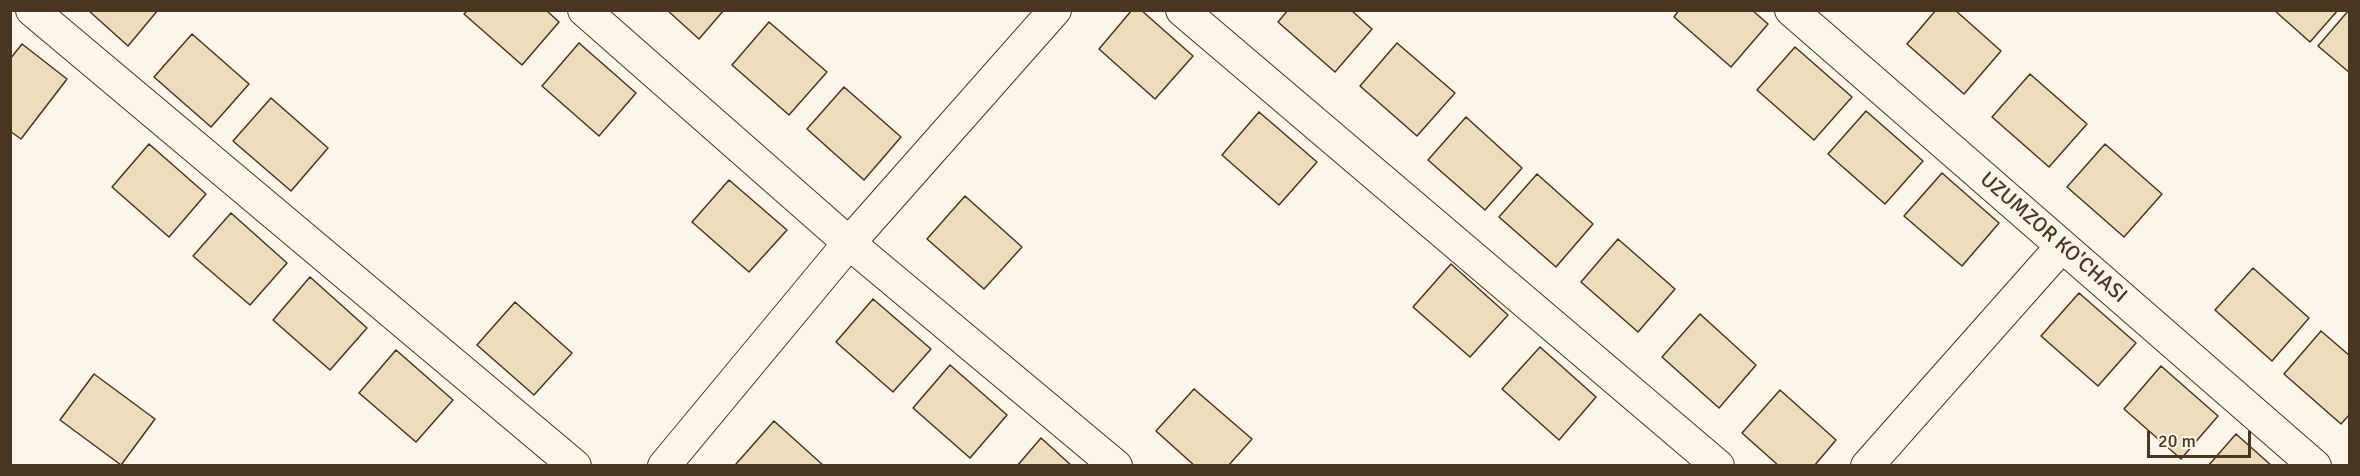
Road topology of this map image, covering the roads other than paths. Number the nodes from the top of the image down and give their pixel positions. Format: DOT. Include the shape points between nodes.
graph roads {
  1 [pos="32,10"];
  2 [pos="584,10"];
  3 [pos="1055,10"];
  4 [pos="1182,10"];
  5 [pos="1791,10"];
  6 [pos="849,243"];
  7 [pos="2062,246"];
  8 [pos="575,465"];
  9 [pos="664,465"];
  10 [pos="1116,465"];
  11 [pos="1718,465"];
  12 [pos="1867,465"];
  13 [pos="2315,465"];
  1 -- 8 [label="street"];
  2 -- 6 [label="street"];
  3 -- 6 [label="street"];
  4 -- 11 [label="street"];
  5 -- 7 [label="street, UZUMZOR KO'CHASI"];
  6 -- 9 [label="street"];
  6 -- 10 [label="street"];
  7 -- 12 [label="street"];
  7 -- 13 [label="street, UZUMZOR KO'CHASI"];
}
